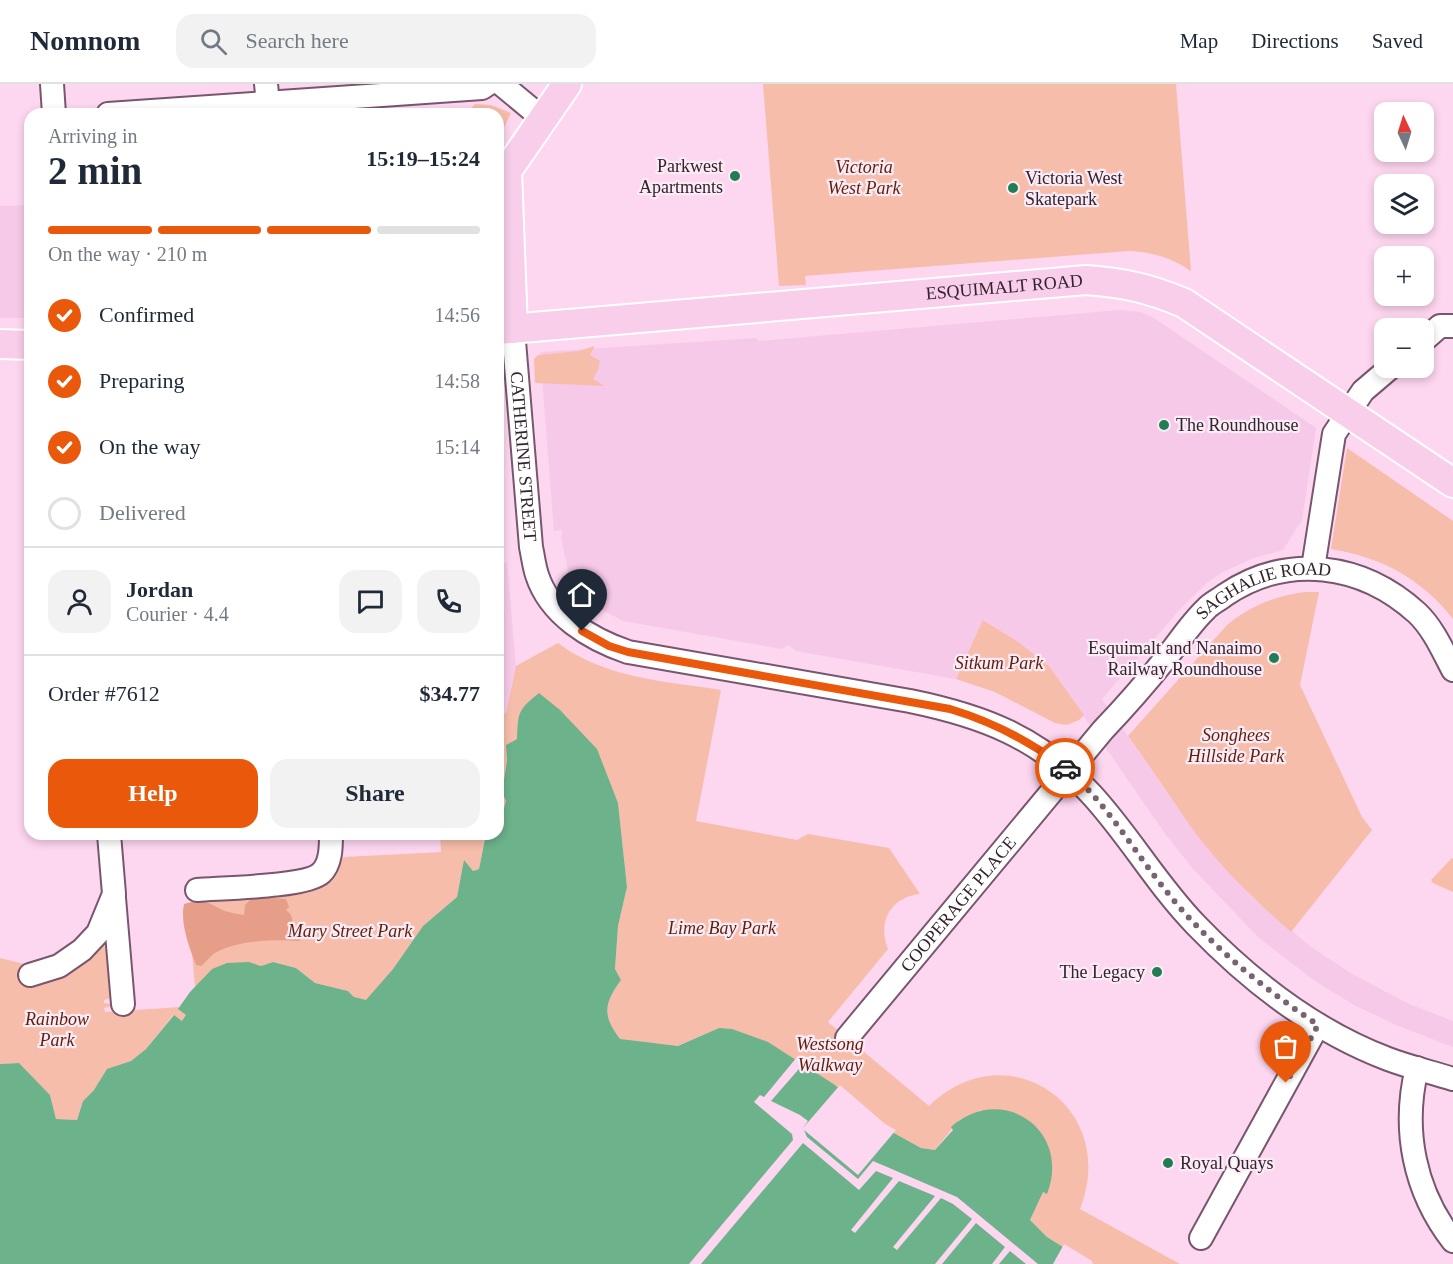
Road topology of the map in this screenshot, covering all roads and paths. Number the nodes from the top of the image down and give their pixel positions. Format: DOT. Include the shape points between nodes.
graph roads {
  1 [pos="52,84"];
  2 [pos="488,84"];
  3 [pos="501,84"];
  4 [pos="567,84"];
  5 [pos="268,101"];
  6 [pos="54,108"];
  7 [pos="182,108"];
  8 [pos="543,118"];
  9 [pos="1453,326"];
  10 [pos="505,329"];
  11 [pos="1434,331"];
  12 [pos="0,344"];
  13 [pos="24,345"];
  14 [pos="1378,378"];
  15 [pos="1348,412"];
  16 [pos="1453,483"];
  17 [pos="1313,568"];
  18 [pos="1453,670"];
  19 [pos="1069,771"];
  20 [pos="110,840"];
  21 [pos="330,840"];
  22 [pos="197,890"];
  23 [pos="114,894"];
  24 [pos="30,975"];
  25 [pos="123,1004"];
  26 [pos="1318,1025"];
  27 [pos="847,1038"];
  28 [pos="1417,1068"];
  29 [pos="1453,1078"];
  30 [pos="1201,1238"];
  31 [pos="1453,1241"];
  1 -- 6 [label="street"];
  2 -- 5 [label="street" via="482,88"];
  3 -- 8 [label="street"];
  4 -- 8 [label="main road, CATHERINE STREET"];
  5 -- 7 [label="street"];
  8 -- 10 [label="main road, CATHERINE STREET" via="507,171"];
  9 -- 11 [label="street" via="1440,326"];
  10 -- 15 [label="main road, ESQUIMALT ROAD" via="1086,280 1120,282 1152,289 1184,303"];
  10 -- 19 [label="street, CATHERINE STREET" via="537,577 551,602 570,623 628,652 950,709 1015,734"];
  12 -- 13 [label="main road"];
  14 -- 15 [label="street"];
  15 -- 16 [label="main road, ESQUIMALT ROAD"];
  15 -- 17 [label="street" via="1334,434"];
  17 -- 18 [label="street, SAGHALIE ROAD" via="1364,578 1391,592 1418,614"];
  17 -- 19 [label="street, SAGHALIE ROAD" via="1267,574 1238,586 1207,608"];
  19 -- 26 [label="street, CATHERINE STREET" via="1093,795 1194,923 1252,978"];
  19 -- 27 [label="street, COOPERAGE PLACE"];
  20 -- 23 [label="street"];
  21 -- 22 [label="street" via="328,865 319,876 298,883"];
  23 -- 24 [label="street" via="98,933 82,950 59,966"];
  23 -- 25 [label="street"];
  26 -- 28 [label="street, CATHERINE STREET" via="1388,1059"];
  26 -- 30 [label="street"];
  28 -- 29 [label="street, CATHERINE STREET"];
  28 -- 31 [label="street" via="1410,1117 1413,1154 1427,1199"];
}
